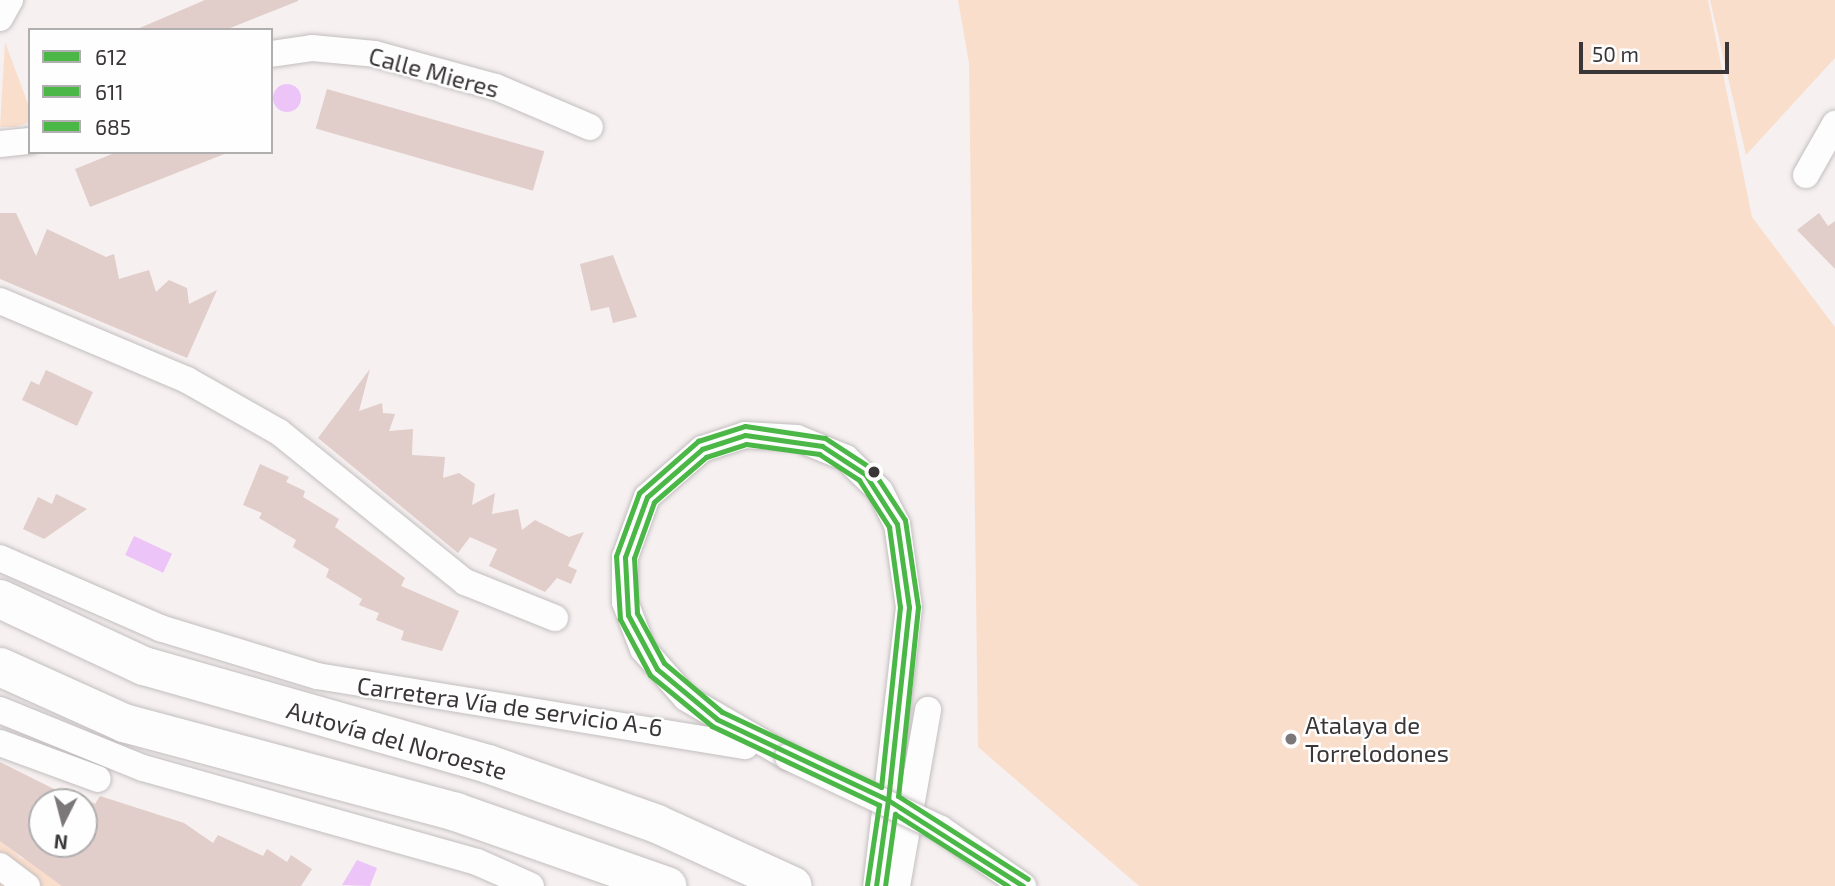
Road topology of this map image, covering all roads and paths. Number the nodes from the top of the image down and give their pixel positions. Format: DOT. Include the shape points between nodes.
graph roads {
  1 [pos="10,0"];
  2 [pos="0,18"];
  3 [pos="273,54"];
  4 [pos="1835,124"];
  5 [pos="590,127"];
  6 [pos="28,141"];
  7 [pos="0,144"];
  8 [pos="1806,175"];
  9 [pos="0,301"];
  10 [pos="0,558"];
  11 [pos="0,599"];
  12 [pos="555,618"];
  13 [pos="0,667"];
  14 [pos="0,710"];
  15 [pos="928,710"];
  16 [pos="0,743"];
  17 [pos="788,757"];
  18 [pos="98,779"];
  19 [pos="0,866"];
  20 [pos="27,886"];
  21 [pos="531,886"];
  22 [pos="667,886"];
  23 [pos="793,886"];
  24 [pos="876,886"];
  25 [pos="897,886"];
  26 [pos="1023,886"];
  1 -- 2 [label="street"];
  3 -- 5 [label="street, Calle Mieres" via="312,48 375,54 496,87"];
  4 -- 8 [label="street"];
  6 -- 7 [label="street"];
  9 -- 12 [label="street" via="187,380 279,432 465,582"];
  10 -- 17 [label="street, Carretera Vía de servicio A-6" via="160,628 317,676 463,704 701,734"];
  11 -- 23 [label="highway, Autovía del Noroeste" via="144,666 488,764 760,868"];
  13 -- 22 [label="highway" via="124,723 456,812"];
  14 -- 21 [label="street" via="143,768 477,862"];
  15 -- 25 [label="street"];
  16 -- 18 [label="street"];
  17 -- 24 [label="street" via="686,698 643,649 625,602 625,556 647,497 684,460 745,435 797,438 846,458 880,491 897,524 909,607"];
  17 -- 26 [label="street, bridge" via="941,829"];
  19 -- 20 [label="street"];
}
